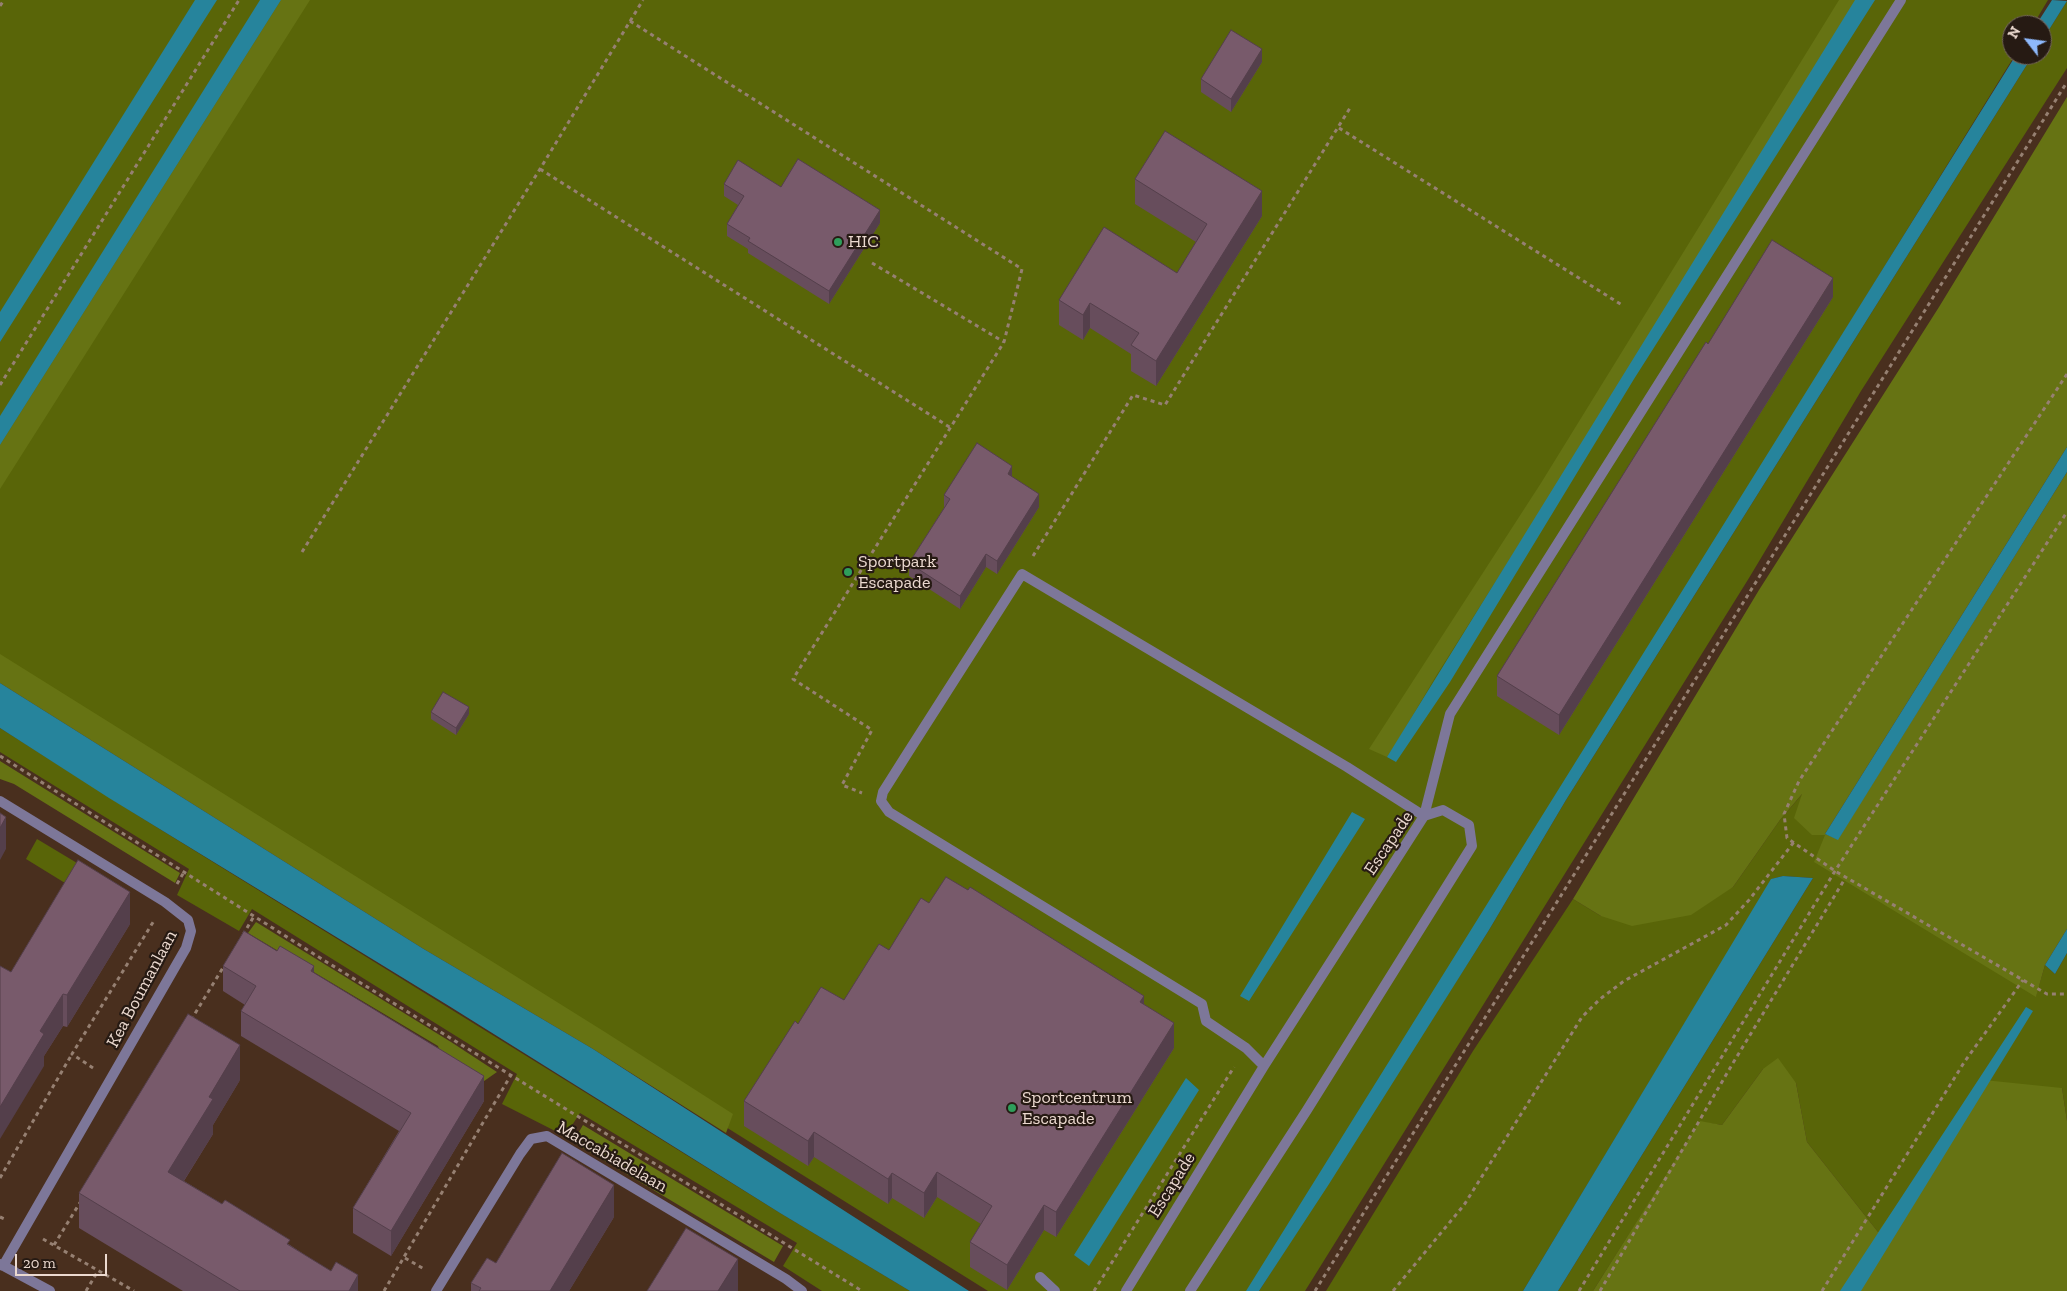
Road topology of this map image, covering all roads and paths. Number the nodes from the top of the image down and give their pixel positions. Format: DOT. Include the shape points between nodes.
graph roads {
  1 [pos="4,0"];
  2 [pos="239,0"];
  3 [pos="643,0"];
  4 [pos="1901,0"];
  5 [pos="0,6"];
  6 [pos="630,21"];
  7 [pos="2067,82"];
  8 [pos="1350,108"];
  9 [pos="1339,128"];
  10 [pos="540,169"];
  11 [pos="872,263"];
  12 [pos="1622,305"];
  13 [pos="1004,342"];
  14 [pos="2067,374"];
  15 [pos="0,385"];
  16 [pos="951,428"];
  17 [pos="2067,512"];
  18 [pos="302,552"];
  19 [pos="1022,574"];
  20 [pos="0,756"];
  21 [pos="0,800"];
  22 [pos="881,801"];
  23 [pos="1424,816"];
  24 [pos="1794,842"];
  25 [pos="1835,870"];
  26 [pos="184,872"];
  27 [pos="1846,877"];
  28 [pos="165,902"];
  29 [pos="254,916"];
  30 [pos="239,941"];
  31 [pos="228,958"];
  32 [pos="2023,980"];
  33 [pos="2067,994"];
  34 [pos="188,1026"];
  35 [pos="1246,1048"];
  36 [pos="72,1054"];
  37 [pos="1264,1066"];
  38 [pos="511,1075"];
  39 [pos="111,1080"];
  40 [pos="0,1178"];
  41 [pos="85,1195"];
  42 [pos="0,1216"];
  43 [pos="26,1229"];
  44 [pos="54,1246"];
  45 [pos="2,1265"];
  46 [pos="98,1271"];
  47 [pos="1040,1277"];
  48 [pos="855,1289"];
  49 [pos="50,1291"];
  50 [pos="86,1291"];
  51 [pos="134,1291"];
  52 [pos="384,1291"];
  53 [pos="436,1291"];
  54 [pos="802,1291"];
  55 [pos="862,1291"];
  56 [pos="1055,1291"];
  57 [pos="1094,1291"];
  58 [pos="1126,1291"];
  59 [pos="1190,1291"];
  60 [pos="1315,1291"];
  61 [pos="1393,1291"];
  62 [pos="1579,1291"];
  63 [pos="1600,1291"];
  64 [pos="1822,1291"];
  1 -- 5 [label="path"];
  2 -- 15 [label="path"];
  3 -- 6 [label="path"];
  4 -- 23 [label="street" via="1450,714"];
  6 -- 10 [label="path"];
  6 -- 13 [label="path" via="1022,270"];
  7 -- 60 [label="path"];
  8 -- 9 [label="path"];
  9 -- 12 [label="path"];
  9 -- 19 [label="path" via="1165,405 1133,395"];
  10 -- 16 [label="path"];
  10 -- 18 [label="path"];
  11 -- 13 [label="path"];
  13 -- 16 [label="path"];
  14 -- 24 [label="path" via="1799,781 1784,814 1787,838"];
  16 -- 22 [label="path" via="793,679 872,730 842,785"];
  17 -- 25 [label="path"];
  19 -- 22 [label="street" via="906,754"];
  19 -- 23 [label="street"];
  20 -- 26 [label="path"];
  21 -- 28 [label="street, Kea Boumanlaan"];
  22 -- 35 [label="street" via="889,812 1202,1004 1206,1021"];
  23 -- 37 [label="street, Escapade"];
  23 -- 59 [label="street, Escapade" via="1442,810 1469,825 1472,846"];
  24 -- 25 [label="path"];
  24 -- 61 [label="path" via="1726,925 1624,981 1600,998 1582,1017 1464,1205"];
  25 -- 27 [label="path"];
  25 -- 62 [label="path"];
  26 -- 28 [label="path"];
  26 -- 29 [label="path"];
  27 -- 32 [label="path"];
  27 -- 63 [label="path"];
  28 -- 36 [label="path"];
  28 -- 39 [label="street, Kea Boumanlaan" via="188,920 191,931 186,948"];
  29 -- 30 [label="path"];
  29 -- 38 [label="path"];
  31 -- 34 [label="path"];
  32 -- 33 [label="path" via="2047,994"];
  32 -- 64 [label="path" via="1965,1061"];
  35 -- 37 [label="street"];
  35 -- 57 [label="path"];
  36 -- 39 [label="path"];
  36 -- 40 [label="path"];
  37 -- 58 [label="street, Escapade"];
  38 -- 48 [label="path"];
  38 -- 52 [label="path"];
  39 -- 43 [label="street, Kea Boumanlaan"];
  41 -- 44 [label="path"];
  42 -- 43 [label="path"];
  43 -- 44 [label="path"];
  43 -- 45 [label="street, Kea Boumanlaan"];
  44 -- 46 [label="path"];
  45 -- 49 [label="street"];
  46 -- 50 [label="path"];
  46 -- 51 [label="path"];
  47 -- 56 [label="street"];
  48 -- 55 [label="path"];
  53 -- 54 [label="street, Maccabiadelaan" via="520,1154 531,1139 547,1136"];
}
